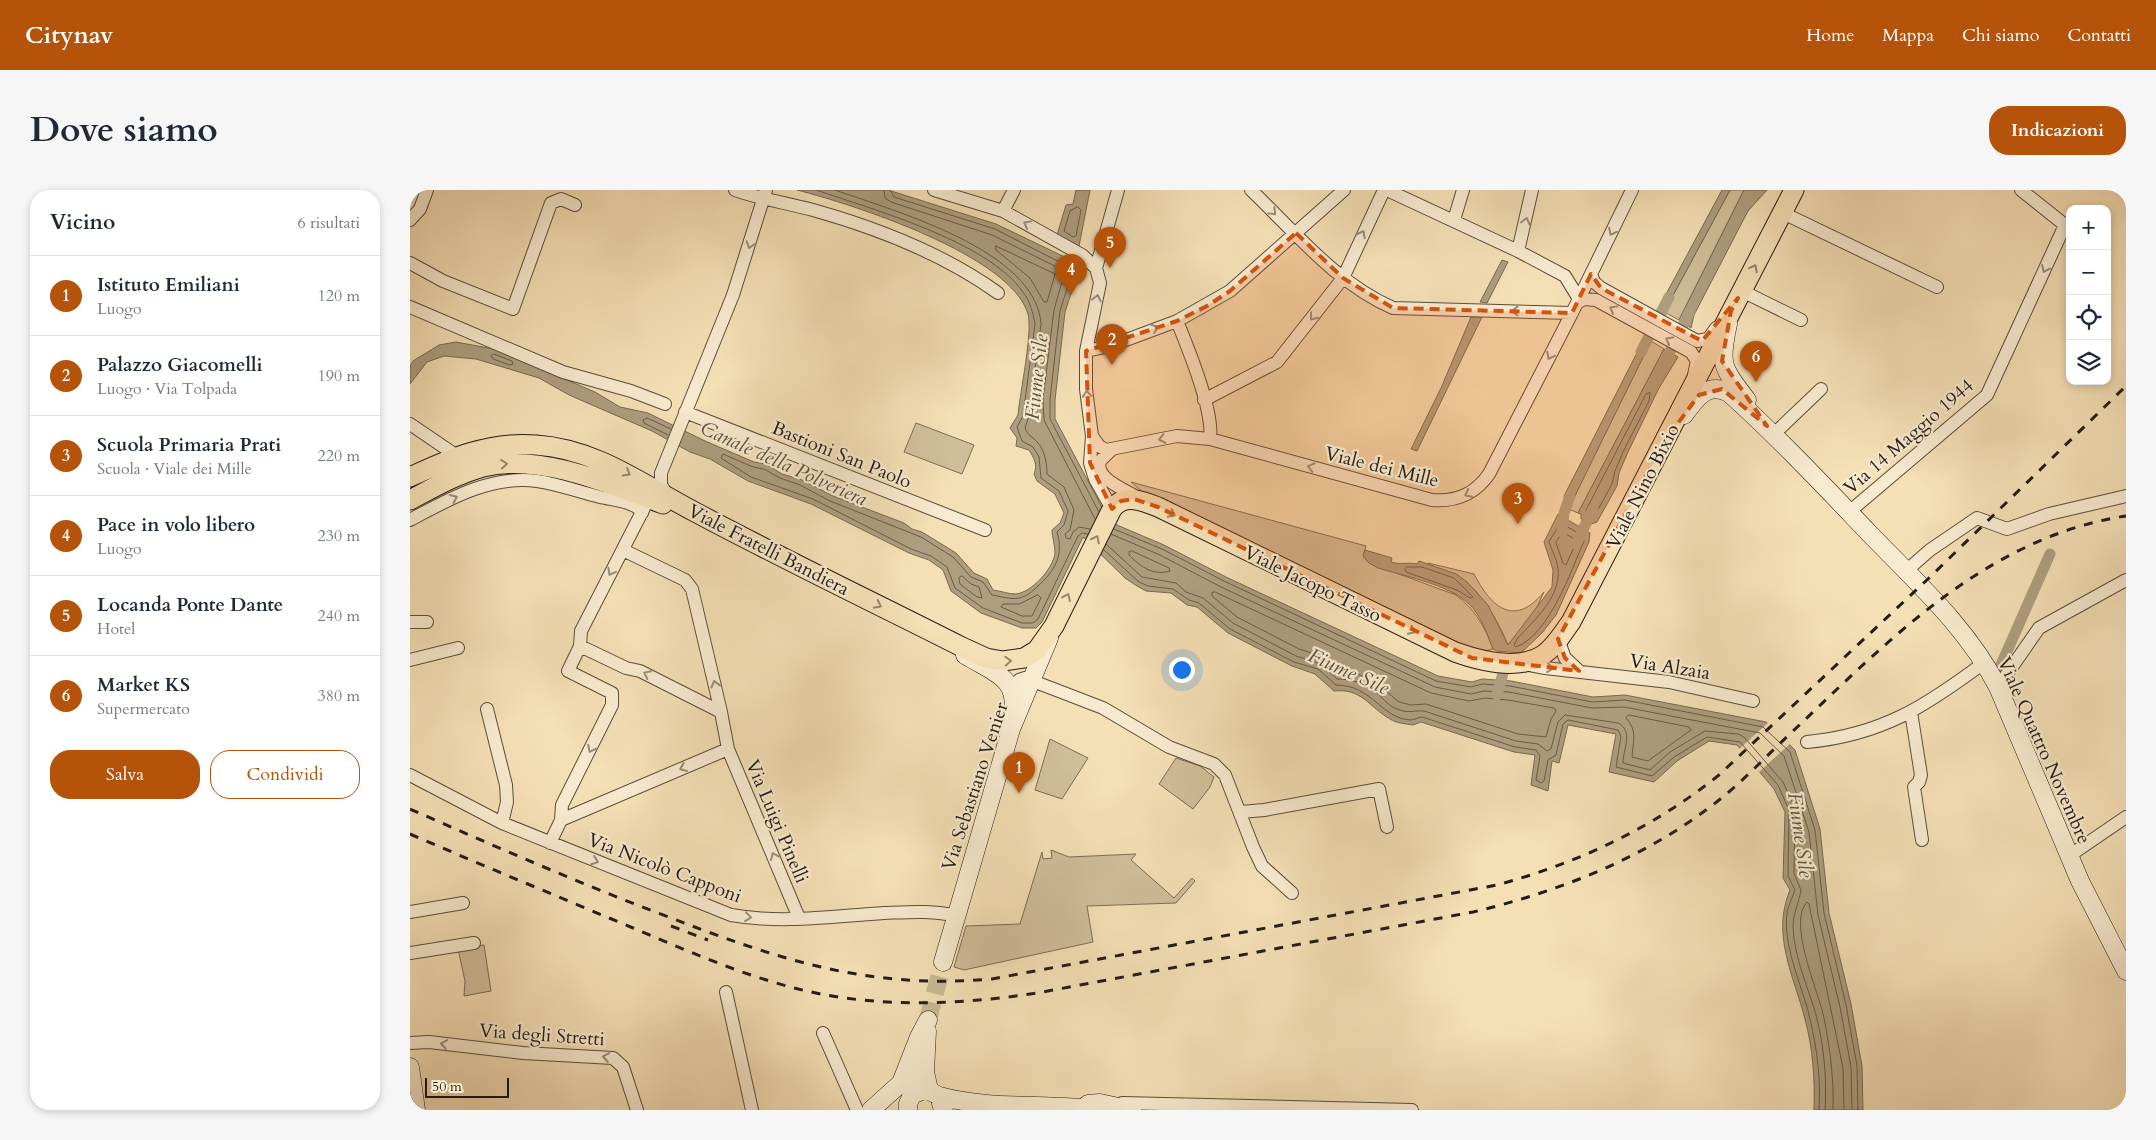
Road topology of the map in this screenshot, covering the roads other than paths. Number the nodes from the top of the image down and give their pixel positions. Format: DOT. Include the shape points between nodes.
graph roads {
  1 [pos="428,190"];
  2 [pos="735,190"];
  3 [pos="934,190"];
  4 [pos="1014,190"];
  5 [pos="1118,190"];
  6 [pos="1251,190"];
  7 [pos="1344,190"];
  8 [pos="1386,190"];
  9 [pos="1463,190"];
  10 [pos="1532,190"];
  11 [pos="1632,190"];
  12 [pos="1794,190"];
  13 [pos="2021,190"];
  14 [pos="765,194"];
  15 [pos="576,205"];
  16 [pos="1003,211"];
  17 [pos="1782,213"];
  18 [pos="410,220"];
  19 [pos="1454,220"];
  20 [pos="1296,234"];
  21 [pos="1518,251"];
  22 [pos="1089,261"];
  23 [pos="410,263"];
  24 [pos="1591,274"];
  25 [pos="1565,276"];
  26 [pos="1343,278"];
  27 [pos="1936,287"];
  28 [pos="998,293"];
  29 [pos="1737,300"];
  30 [pos="1576,305"];
  31 [pos="410,307"];
  32 [pos="1801,320"];
  33 [pos="1177,321"];
  34 [pos="1650,322"];
  35 [pos="1694,346"];
  36 [pos="1086,351"];
  37 [pos="1821,388"];
  38 [pos="1204,400"];
  39 [pos="665,404"];
  40 [pos="1682,408"];
  41 [pos="684,415"];
  42 [pos="412,425"];
  43 [pos="1771,430"];
  44 [pos="1092,436"];
  45 [pos="1210,438"];
  46 [pos="1666,439"];
  47 [pos="1111,450"];
  48 [pos="457,456"];
  49 [pos="410,477"];
  50 [pos="597,489"];
  51 [pos="2126,496"];
  52 [pos="669,498"];
  53 [pos="410,500"];
  54 [pos="1143,501"];
  55 [pos="642,505"];
  56 [pos="1112,509"];
  57 [pos="694,512"];
  58 [pos="1849,512"];
  59 [pos="410,520"];
  60 [pos="985,530"];
  61 [pos="623,550"];
  62 [pos="1906,571"];
  63 [pos="2126,580"];
  64 [pos="410,622"];
  65 [pos="427,622"];
  66 [pos="916,624"];
  67 [pos="1054,626"];
  68 [pos="1558,639"];
  69 [pos="580,646"];
  70 [pos="458,648"];
  71 [pos="410,660"];
  72 [pos="1985,662"];
  73 [pos="1521,663"];
  74 [pos="1580,671"];
  75 [pos="1019,685"];
  76 [pos="1998,687"];
  77 [pos="1754,701"];
  78 [pos="488,709"];
  79 [pos="721,712"];
  80 [pos="1911,712"];
  81 [pos="1807,742"];
  82 [pos="728,749"];
  83 [pos="410,775"];
  84 [pos="1241,812"];
  85 [pos="2126,817"];
  86 [pos="561,820"];
  87 [pos="502,823"];
  88 [pos="1387,827"];
  89 [pos="1922,840"];
  90 [pos="550,844"];
  91 [pos="2068,856"];
  92 [pos="1292,893"];
  93 [pos="463,903"];
  94 [pos="410,912"];
  95 [pos="956,916"];
  96 [pos="799,918"];
  97 [pos="474,943"];
  98 [pos="410,953"];
  99 [pos="943,962"];
  100 [pos="2126,971"];
  101 [pos="726,992"];
  102 [pos="823,1034"];
  103 [pos="410,1043"];
  104 [pos="410,1067"];
  105 [pos="928,1101"];
  106 [pos="414,1104"];
  107 [pos="1100,1106"];
  108 [pos="1196,1106"];
  109 [pos="1159,1107"];
  110 [pos="1066,1108"];
  111 [pos="637,1110"];
  112 [pos="752,1110"];
  113 [pos="857,1110"];
  114 [pos="871,1110"];
  115 [pos="877,1110"];
  116 [pos="1132,1110"];
  117 [pos="1184,1110"];
  118 [pos="1412,1110"];
  1 -- 18 [label="street" via="420,209"];
  2 -- 14 [label="street"];
  3 -- 16 [label="street"];
  4 -- 16 [label="street"];
  5 -- 22 [label="street"];
  6 -- 20 [label="street, one-way"];
  7 -- 20 [label="street"];
  8 -- 19 [label="street"];
  26 -- 8 [label="street, one-way"];
  9 -- 19 [label="street"];
  21 -- 10 [label="street, one-way"];
  11 -- 24 [label="street, Viale dei Mille, one-way"];
  12 -- 17 [label="main road, Viale Nino Bixio"];
  13 -- 58 [label="street, Via 14 Maggio 1944, one-way" via="2065,225 1987,395"];
  14 -- 28 [label="street" via="884,234 970,274"];
  14 -- 41 [label="street, one-way" via="733,294"];
  15 -- 23 [label="street" via="562,199 551,203 513,309 444,281"];
  22 -- 16 [label="street, one-way"];
  17 -- 27 [label="street"];
  29 -- 17 [label="main road, Viale Nino Bixio, one-way"];
  19 -- 21 [label="street"];
  20 -- 26 [label="street"];
  20 -- 33 [label="street" via="1230,291"];
  21 -- 25 [label="street"];
  36 -- 22 [label="street, one-way" via="1100,283"];
  24 -- 25 [label="street"];
  24 -- 30 [label="street, Viale dei Mille"];
  24 -- 34 [label="street" via="1600,288"];
  25 -- 30 [label="street"];
  30 -- 26 [label="street, one-way" via="1393,308 1370,298"];
  26 -- 38 [label="street, one-way" via="1277,362"];
  29 -- 32 [label="street"];
  29 -- 35 [label="street" via="1708,339"];
  29 -- 40 [label="main road, Viale Nino Bixio"];
  29 -- 43 [label="main road, Viale Quattro Novembre" via="1722,361 1730,378"];
  34 -- 30 [label="street, one-way" via="1596,300 1584,299"];
  30 -- 45 [label="street, Viale dei Mille, one-way" via="1489,474 1477,489 1457,499 1432,500"];
  31 -- 39 [label="street" via="563,372 632,391"];
  36 -- 33 [label="street, one-way" via="1110,346"];
  33 -- 38 [label="street"];
  34 -- 35 [label="street"];
  35 -- 40 [label="street" via="1696,369"];
  44 -- 36 [label="street, one-way" via="1086,389"];
  37 -- 43 [label="street"];
  38 -- 45 [label="street" via="1210,421"];
  40 -- 46 [label="main road, Viale Nino Bixio"];
  41 -- 52 [label="street" via="660,477"];
  41 -- 60 [label="street, Bastioni San Paolo"];
  42 -- 48 [label="street"];
  43 -- 46 [label="main road, Viale Quattro Novembre" via="1729,393 1710,389 1699,395"];
  43 -- 58 [label="main road, Viale Quattro Novembre"];
  44 -- 47 [label="street" via="1099,446"];
  44 -- 56 [label="street" via="1092,471"];
  45 -- 47 [label="street, Viale dei Mille, one-way" via="1177,436"];
  46 -- 68 [label="main road, Viale Nino Bixio" via="1584,597"];
  47 -- 54 [label="street, Viale Jacopo Tasso" via="1100,461 1100,473"];
  48 -- 49 [label="main road, Viale Fratelli Bandiera"];
  48 -- 52 [label="main road, Viale Fratelli Bandiera, one-way" via="506,445 552,447 611,464"];
  53 -- 50 [label="main road, one-way" via="460,476 499,464 548,466"];
  50 -- 55 [label="street" via="637,507"];
  50 -- 55 [label="main road" via="620,488"];
  59 -- 50 [label="street, one-way" via="471,490 506,481"];
  51 -- 62 [label="street" via="2049,514 2007,529 1977,518"];
  52 -- 57 [label="main road, Viale Fratelli Bandiera"];
  54 -- 56 [label="main road" via="1126,500"];
  54 -- 73 [label="main road, Viale Jacopo Tasso, one-way" via="1455,652 1485,660"];
  55 -- 57 [label="main road"];
  55 -- 61 [label="street"];
  67 -- 56 [label="main road, Viale Fratelli Bandiera, one-way"];
  57 -- 66 [label="main road, Viale Fratelli Bandiera, one-way"];
  58 -- 62 [label="main road, Viale Quattro Novembre"];
  61 -- 69 [label="street, one-way" via="581,631"];
  79 -- 61 [label="street, one-way" via="692,589 685,580"];
  62 -- 72 [label="main road, Viale Quattro Novembre" via="1957,624"];
  63 -- 76 [label="street" via="2038,628"];
  64 -- 65 [label="street"];
  66 -- 67 [label="main road, Viale Fratelli Bandiera, one-way" via="978,655 1003,662 1024,658 1037,650"];
  66 -- 75 [label="main road"];
  67 -- 75 [label="main road, Via Sebastiano Venier"];
  68 -- 73 [label="main road, Viale Nino Bixio" via="1542,655"];
  68 -- 74 [label="street" via="1565,658"];
  79 -- 69 [label="street, one-way" via="640,670 626,668"];
  69 -- 86 [label="street, one-way" via="568,671 612,693 612,705 562,806"];
  70 -- 71 [label="street"];
  72 -- 76 [label="main road, Viale Quattro Novembre"];
  72 -- 80 [label="street" via="1938,697"];
  73 -- 74 [label="street, Via Alzaia, one-way"];
  74 -- 77 [label="street, Via Alzaia" via="1669,682"];
  75 -- 84 [label="street" via="1103,708 1169,747 1214,764 1224,775"];
  75 -- 95 [label="main road, Via Sebastiano Venier" via="1011,729"];
  76 -- 91 [label="main road, Viale Quattro Novembre"];
  78 -- 87 [label="street" via="506,785 508,802"];
  79 -- 82 [label="street"];
  80 -- 81 [label="street" via="1877,727 1835,739"];
  80 -- 89 [label="street" via="1921,775 1914,787"];
  82 -- 86 [label="street, Via Luigi Pinelli, one-way"];
  96 -- 82 [label="street, Via Luigi Pinelli, one-way"];
  83 -- 87 [label="street"];
  84 -- 88 [label="street" via="1379,789"];
  84 -- 92 [label="street" via="1262,866"];
  85 -- 91 [label="street"];
  86 -- 90 [label="street"];
  87 -- 90 [label="street"];
  90 -- 96 [label="street, Via Nicolò Capponi, one-way" via="731,914 751,918"];
  91 -- 100 [label="main road, Viale Quattro Novembre"];
  93 -- 94 [label="street"];
  95 -- 96 [label="street" via="942,912 912,912"];
  95 -- 99 [label="main road, Via Sebastiano Venier"];
  97 -- 98 [label="street"];
  101 -- 112 [label="street"];
  102 -- 113 [label="street"];
  111 -- 103 [label="street, Via degli Stretti, one-way" via="623,1066 613,1058"];
  104 -- 106 [label="main road"];
  105 -- 110 [label="main road"];
  105 -- 114 [label="main road" via="925,1072 928,1020 900,1084"];
  105 -- 115 [label="main road"];
  107 -- 109 [label="street"];
  107 -- 110 [label="main road"];
  107 -- 116 [label="main road"];
  108 -- 109 [label="street"];
  108 -- 117 [label="street"];
  108 -- 118 [label="street"];
}
